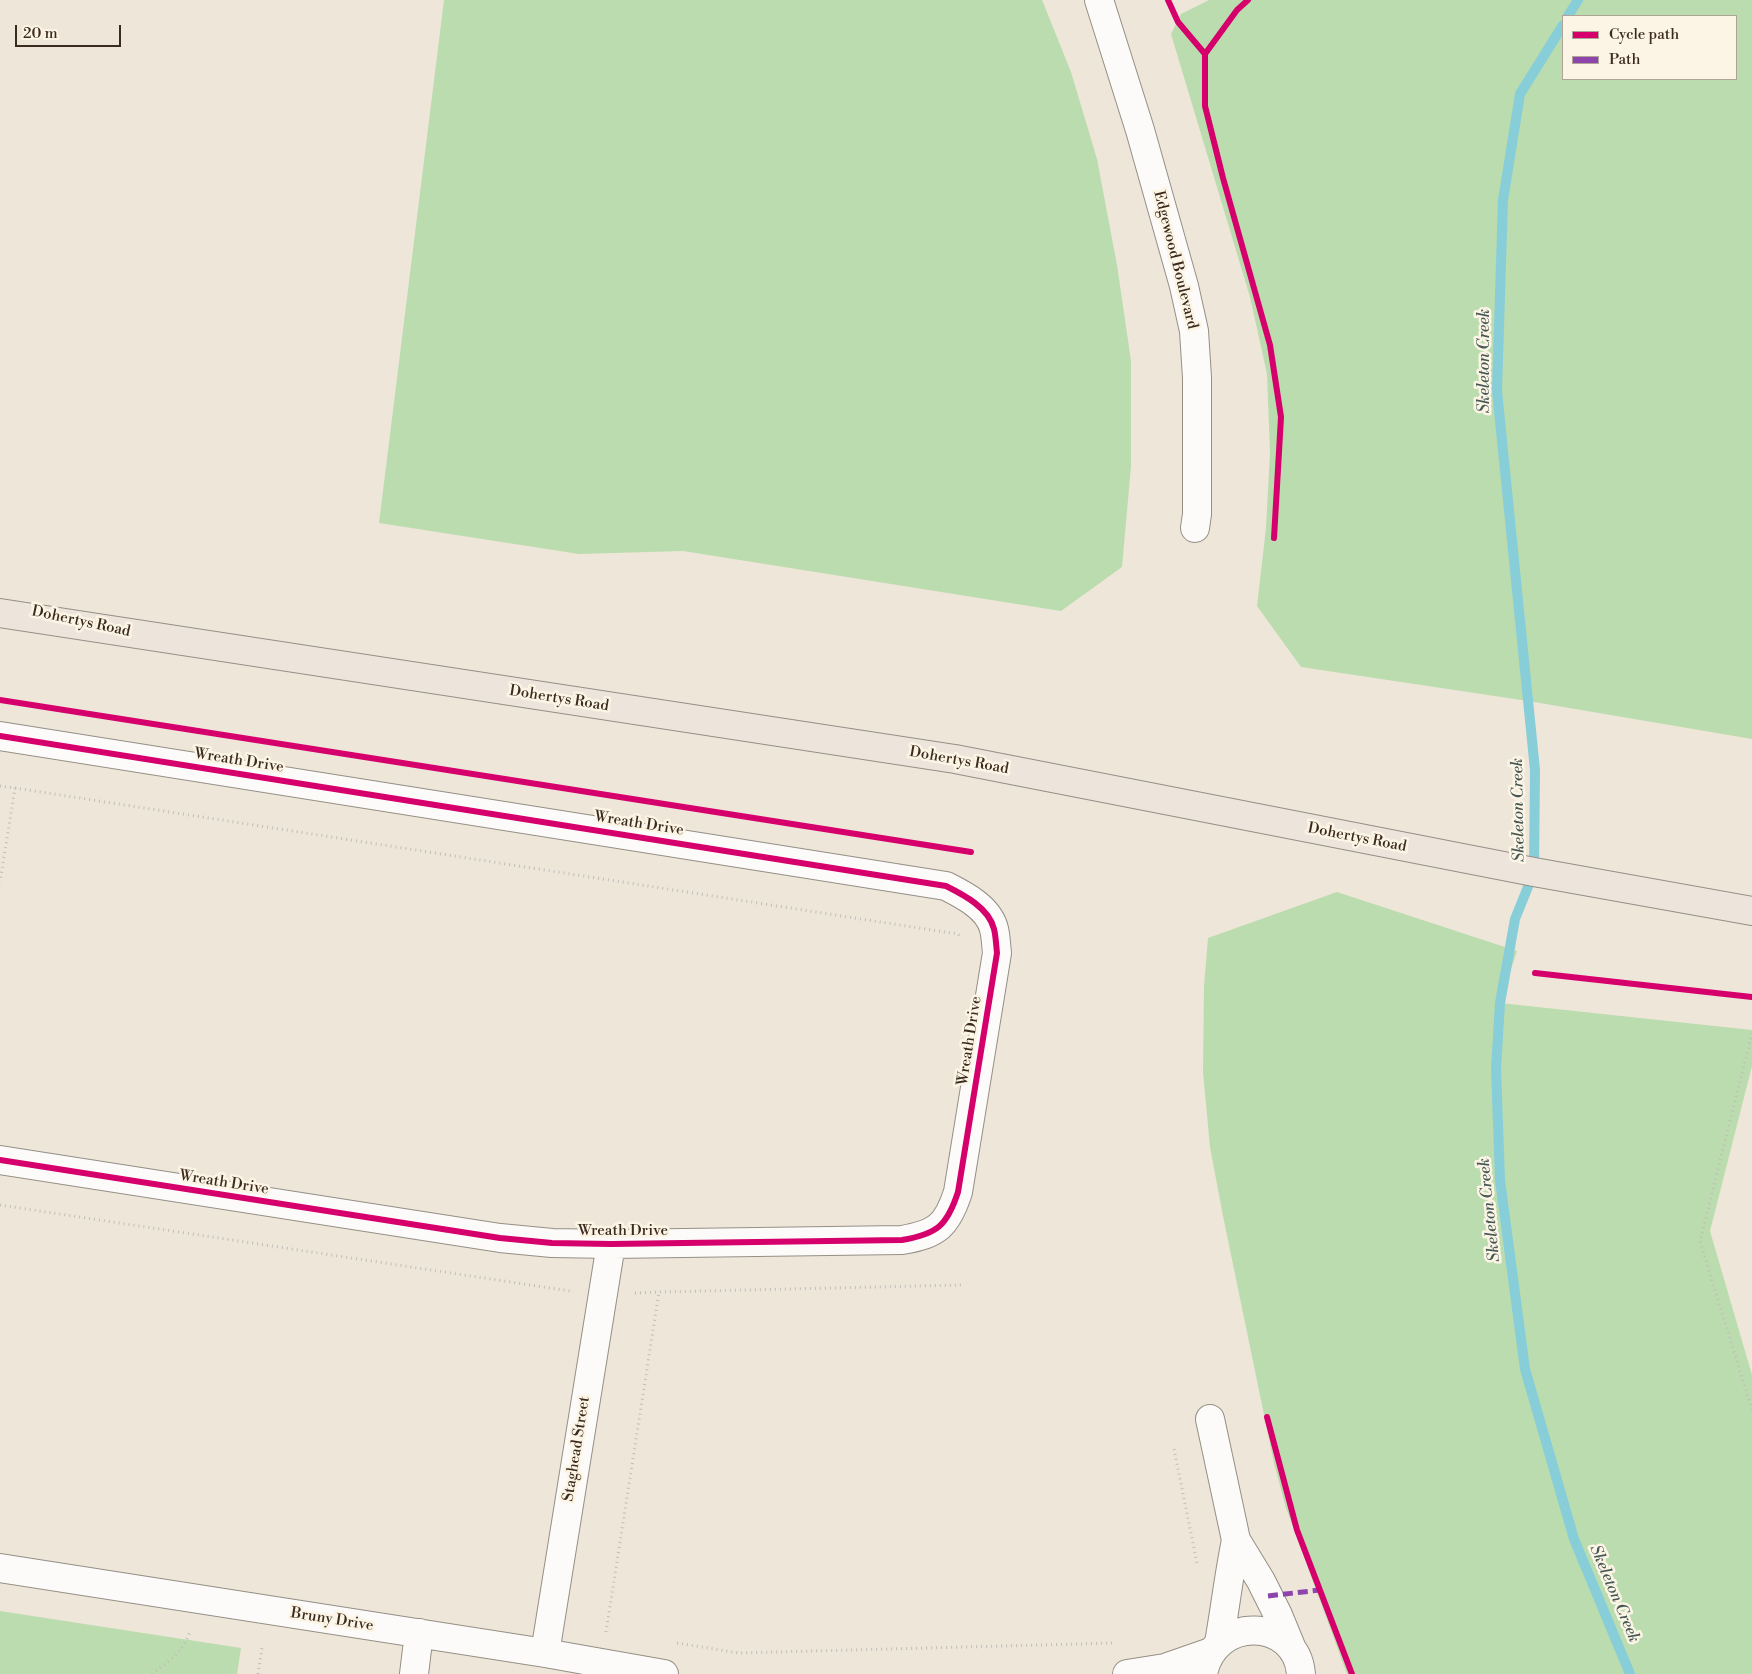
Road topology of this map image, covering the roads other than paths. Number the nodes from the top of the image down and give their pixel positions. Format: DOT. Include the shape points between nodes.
graph roads {
  1 [pos="1105,2"];
  2 [pos="1195,528"];
  3 [pos="0,605"];
  4 [pos="0,613"];
  5 [pos="162,639"];
  6 [pos="0,736"];
  7 [pos="1752,911"];
  8 [pos="0,1160"];
  9 [pos="611,1244"];
  10 [pos="1210,1420"];
  11 [pos="1236,1540"];
  12 [pos="0,1568"];
  13 [pos="419,1634"];
  14 [pos="545,1653"];
  15 [pos="1211,1656"];
  16 [pos="1296,1662"];
  17 [pos="414,1674"];
  18 [pos="664,1674"];
  19 [pos="1127,1674"];
  1 -- 2 [label="street, Edgewood Boulevard" via="1194,331 1197,378"];
  3 -- 5 [label="main road, Dohertys Road"];
  4 -- 5 [label="main road, Dohertys Road"];
  5 -- 7 [label="main road, Dohertys Road" via="955,759 1534,872"];
  6 -- 9 [label="street, Wreath Drive" via="946,886 968,897 985,913 994,928 997,953 958,1192 952,1211 941,1225 923,1236 902,1240"];
  8 -- 9 [label="street, Wreath Drive" via="500,1238"];
  9 -- 14 [label="street, Staghead Street"];
  10 -- 11 [label="street"];
  11 -- 15 [label="street" via="1225,1608"];
  11 -- 16 [label="street" via="1278,1615"];
  12 -- 13 [label="street, Bruny Drive"];
  13 -- 14 [label="street, Bruny Drive"];
  13 -- 17 [label="street"];
  14 -- 18 [label="street, Bruny Drive"];
  15 -- 16 [label="street" via="1230,1635 1243,1630 1257,1630 1282,1640"];
  15 -- 19 [label="street"];
}
